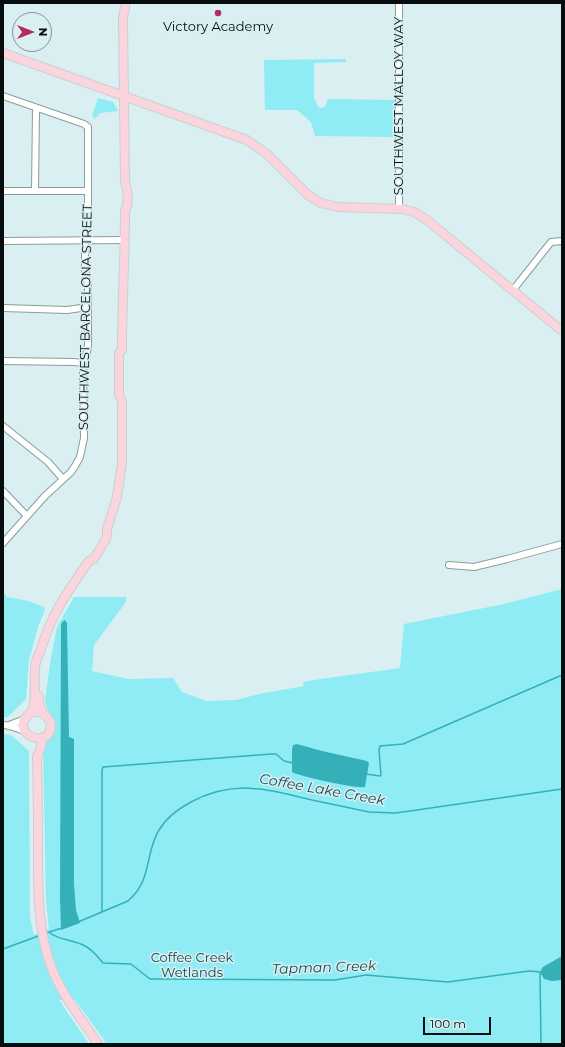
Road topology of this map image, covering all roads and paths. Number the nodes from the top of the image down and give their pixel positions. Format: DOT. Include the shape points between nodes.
graph roads {
  1 [pos="126,3"];
  2 [pos="399,3"];
  3 [pos="3,53"];
  4 [pos="3,96"];
  5 [pos="124,96"];
  6 [pos="36,108"];
  7 [pos="88,190"];
  8 [pos="3,191"];
  9 [pos="35,191"];
  10 [pos="399,208"];
  11 [pos="85,240"];
  12 [pos="125,240"];
  13 [pos="3,241"];
  14 [pos="562,241"];
  15 [pos="512,290"];
  16 [pos="88,307"];
  17 [pos="3,308"];
  18 [pos="562,331"];
  19 [pos="3,361"];
  20 [pos="83,363"];
  21 [pos="3,426"];
  22 [pos="63,478"];
  23 [pos="3,491"];
  24 [pos="27,516"];
  25 [pos="3,543"];
  26 [pos="562,544"];
  27 [pos="449,565"];
  28 [pos="40,652"];
  29 [pos="43,713"];
  30 [pos="28,716"];
  31 [pos="6,725"];
  32 [pos="25,732"];
  33 [pos="31,738"];
  34 [pos="43,738"];
  35 [pos="38,756"];
  36 [pos="98,1044"];
  1 -- 5 [label="main road" via="123,18"];
  2 -- 10 [label="street, SOUTHWEST MALLOY WAY"];
  3 -- 5 [label="main road"];
  4 -- 6 [label="street"];
  5 -- 10 [label="main road" via="247,140 267,154 308,196 322,203 338,207"];
  5 -- 12 [label="main road" via="127,188"];
  6 -- 7 [label="street, SOUTHWEST BARCELONA STREET" via="86,125"];
  6 -- 9 [label="street"];
  7 -- 9 [label="street"];
  7 -- 11 [label="street, SOUTHWEST BARCELONA STREET"];
  8 -- 9 [label="street"];
  10 -- 15 [label="main road" via="412,211 427,220"];
  11 -- 12 [label="street"];
  11 -- 13 [label="street"];
  11 -- 16 [label="street, SOUTHWEST BARCELONA STREET"];
  12 -- 28 [label="main road" via="122,350 124,396 121,476 117,497 107,534 99,551 69,588 58,607"];
  14 -- 15 [label="street" via="551,242"];
  15 -- 18 [label="main road"];
  16 -- 17 [label="street" via="67,310"];
  16 -- 20 [label="street, SOUTHWEST BARCELONA STREET" via="88,344"];
  19 -- 20 [label="street"];
  20 -- 22 [label="street, SOUTHWEST BARCELONA STREET" via="83,446 75,466"];
  21 -- 22 [label="street" via="48,462"];
  22 -- 24 [label="street, SOUTHWEST BARCELONA STREET"];
  23 -- 24 [label="street"];
  24 -- 25 [label="street, SOUTHWEST BARCELONA STREET"];
  26 -- 27 [label="street" via="474,566"];
  28 -- 29 [label="main road" via="43,657 39,703"];
  28 -- 30 [label="main road" via="36,672 35,703"];
  29 -- 30 [label="main road" via="37,712"];
  29 -- 34 [label="main road" via="49,718 51,726"];
  30 -- 31 [label="street"];
  30 -- 32 [label="main road" via="23,724"];
  31 -- 32 [label="street"];
  32 -- 33 [label="main road"];
  33 -- 34 [label="main road"];
  33 -- 35 [label="main road"];
  34 -- 35 [label="main road"];
  35 -- 36 [label="main road" via="38,893 43,939 60,987"];
}
